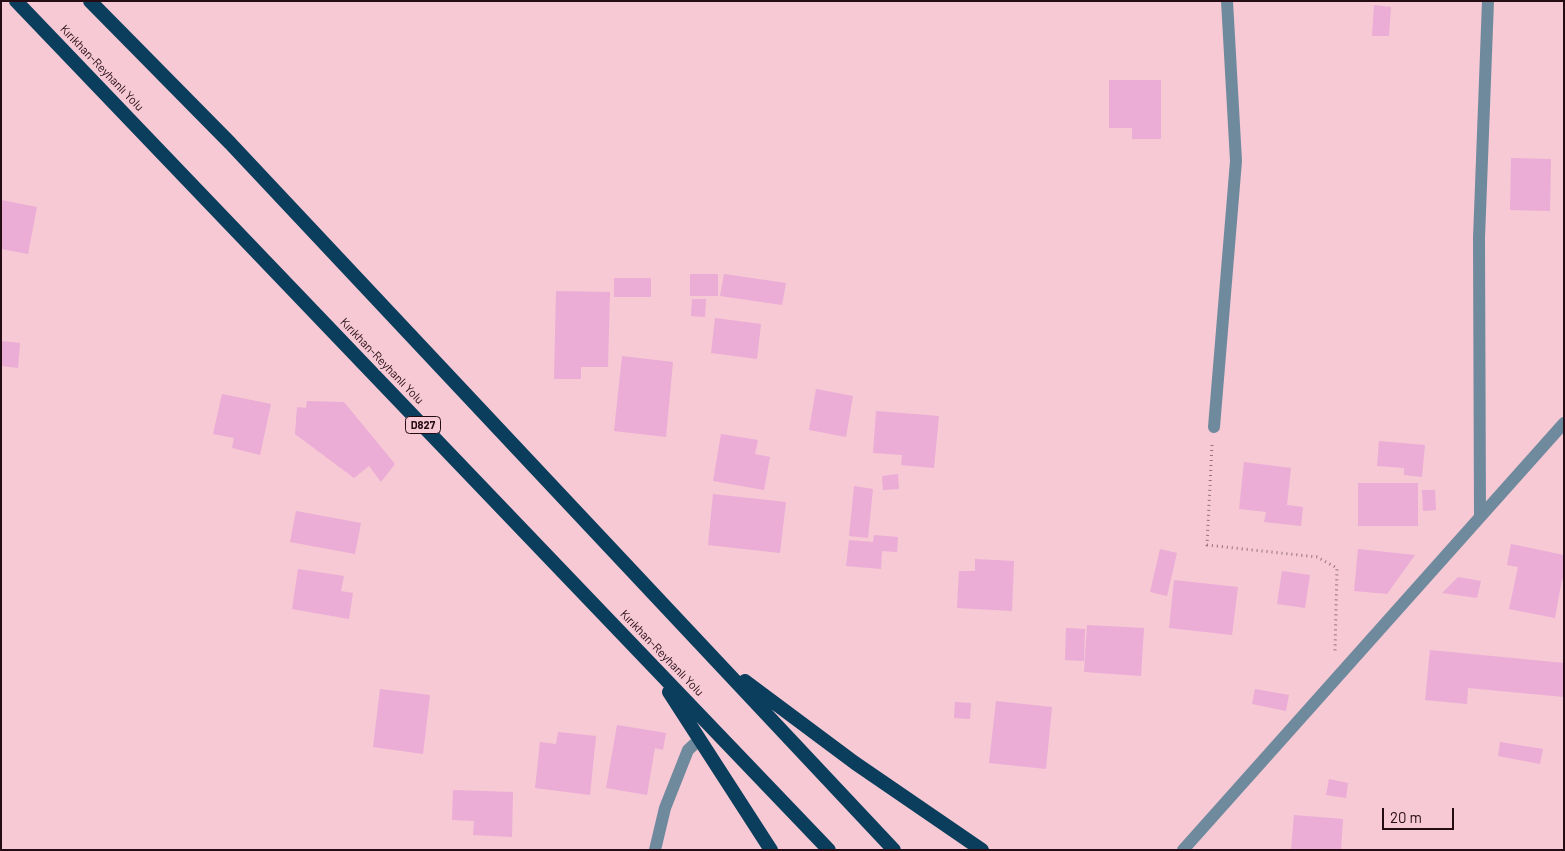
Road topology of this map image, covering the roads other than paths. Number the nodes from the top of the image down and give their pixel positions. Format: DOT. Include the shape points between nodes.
graph roads {
  1 [pos="16,1"];
  2 [pos="90,1"];
  3 [pos="1227,1"];
  4 [pos="1488,1"];
  5 [pos="1564,423"];
  6 [pos="1214,427"];
  7 [pos="1480,516"];
  8 [pos="713,656"];
  9 [pos="651,664"];
  10 [pos="700,739"];
  11 [pos="655,850"];
  12 [pos="771,850"];
  13 [pos="829,850"];
  14 [pos="894,850"];
  15 [pos="982,850"];
  16 [pos="1183,850"];
  1 -- 9 [label="highway, Kırıkhan-Reyhanlı Yolu / D827"];
  2 -- 8 [label="highway" via="230,143"];
  3 -- 6 [label="street" via="1236,161"];
  4 -- 7 [label="street" via="1479,238"];
  5 -- 7 [label="street"];
  7 -- 16 [label="street"];
  8 -- 14 [label="highway"];
  8 -- 15 [label="highway" via="855,763"];
  9 -- 10 [label="highway"];
  9 -- 13 [label="highway, Kırıkhan-Reyhanlı Yolu / D827"];
  10 -- 11 [label="street" via="688,750 665,808"];
  10 -- 12 [label="highway"];
}
